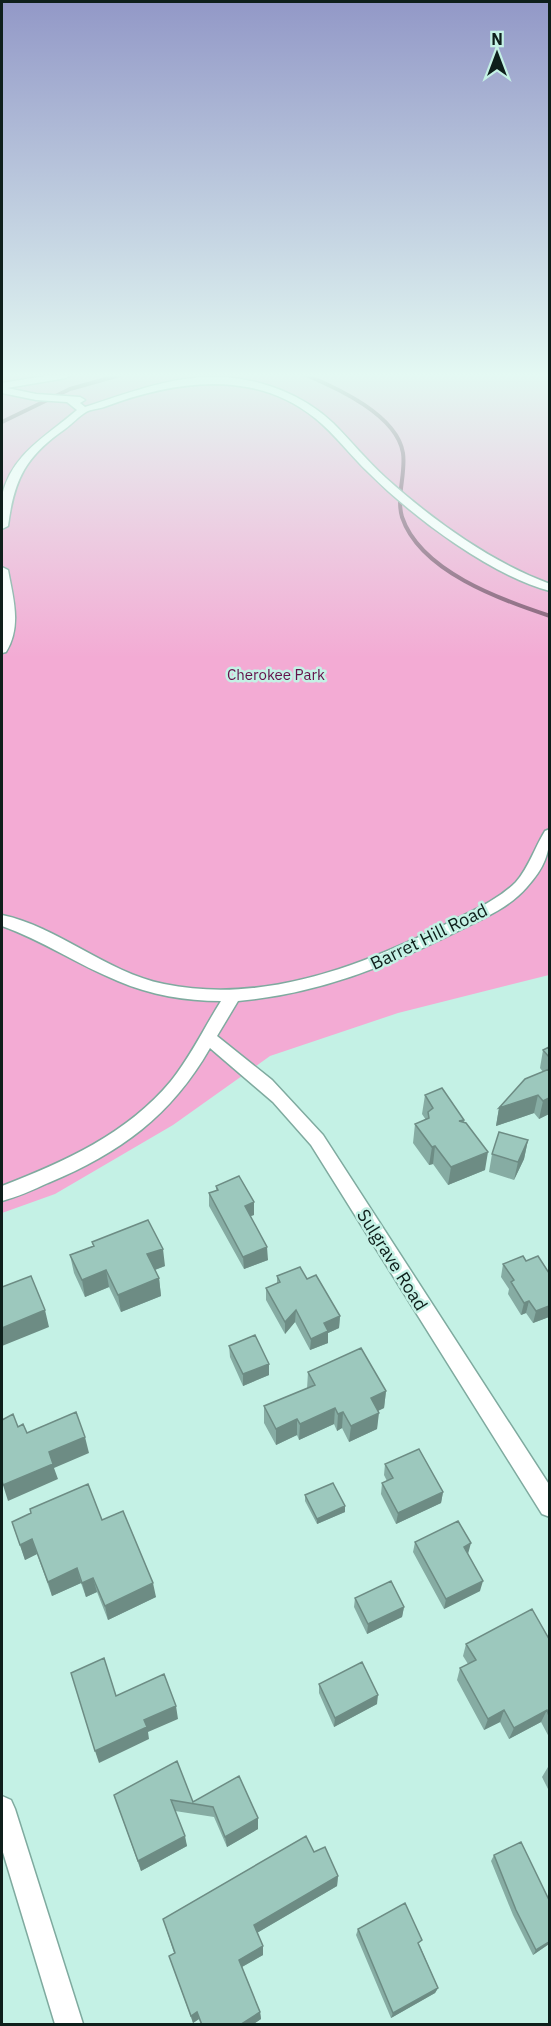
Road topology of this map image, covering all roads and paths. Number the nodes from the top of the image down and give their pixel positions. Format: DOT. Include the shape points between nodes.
graph roads {
  1 [pos="17,470"];
  2 [pos="372,470"];
  3 [pos="2,526"];
  4 [pos="2,570"];
  5 [pos="549,588"];
  6 [pos="2,649"];
  7 [pos="549,834"];
  8 [pos="2,920"];
  9 [pos="232,997"];
  10 [pos="207,1037"];
  11 [pos="2,1194"];
  12 [pos="549,1506"];
  13 [pos="2,1809"];
  14 [pos="69,2025"];
  1 -- 3 [label="street" via="11,480"];
  2 -- 5 [label="street" via="474,549"];
  4 -- 6 [label="street" via="9,626"];
  7 -- 9 [label="street, Barret Hill Road" via="537,863 510,895 401,954 307,985"];
  8 -- 9 [label="street, Barret Hill Road" via="145,985"];
  9 -- 10 [label="street"];
  10 -- 11 [label="street" via="177,1086 145,1120 94,1154"];
  10 -- 12 [label="street, Sulgrave Road" via="257,1074 317,1140"];
  13 -- 14 [label="street"];
}
